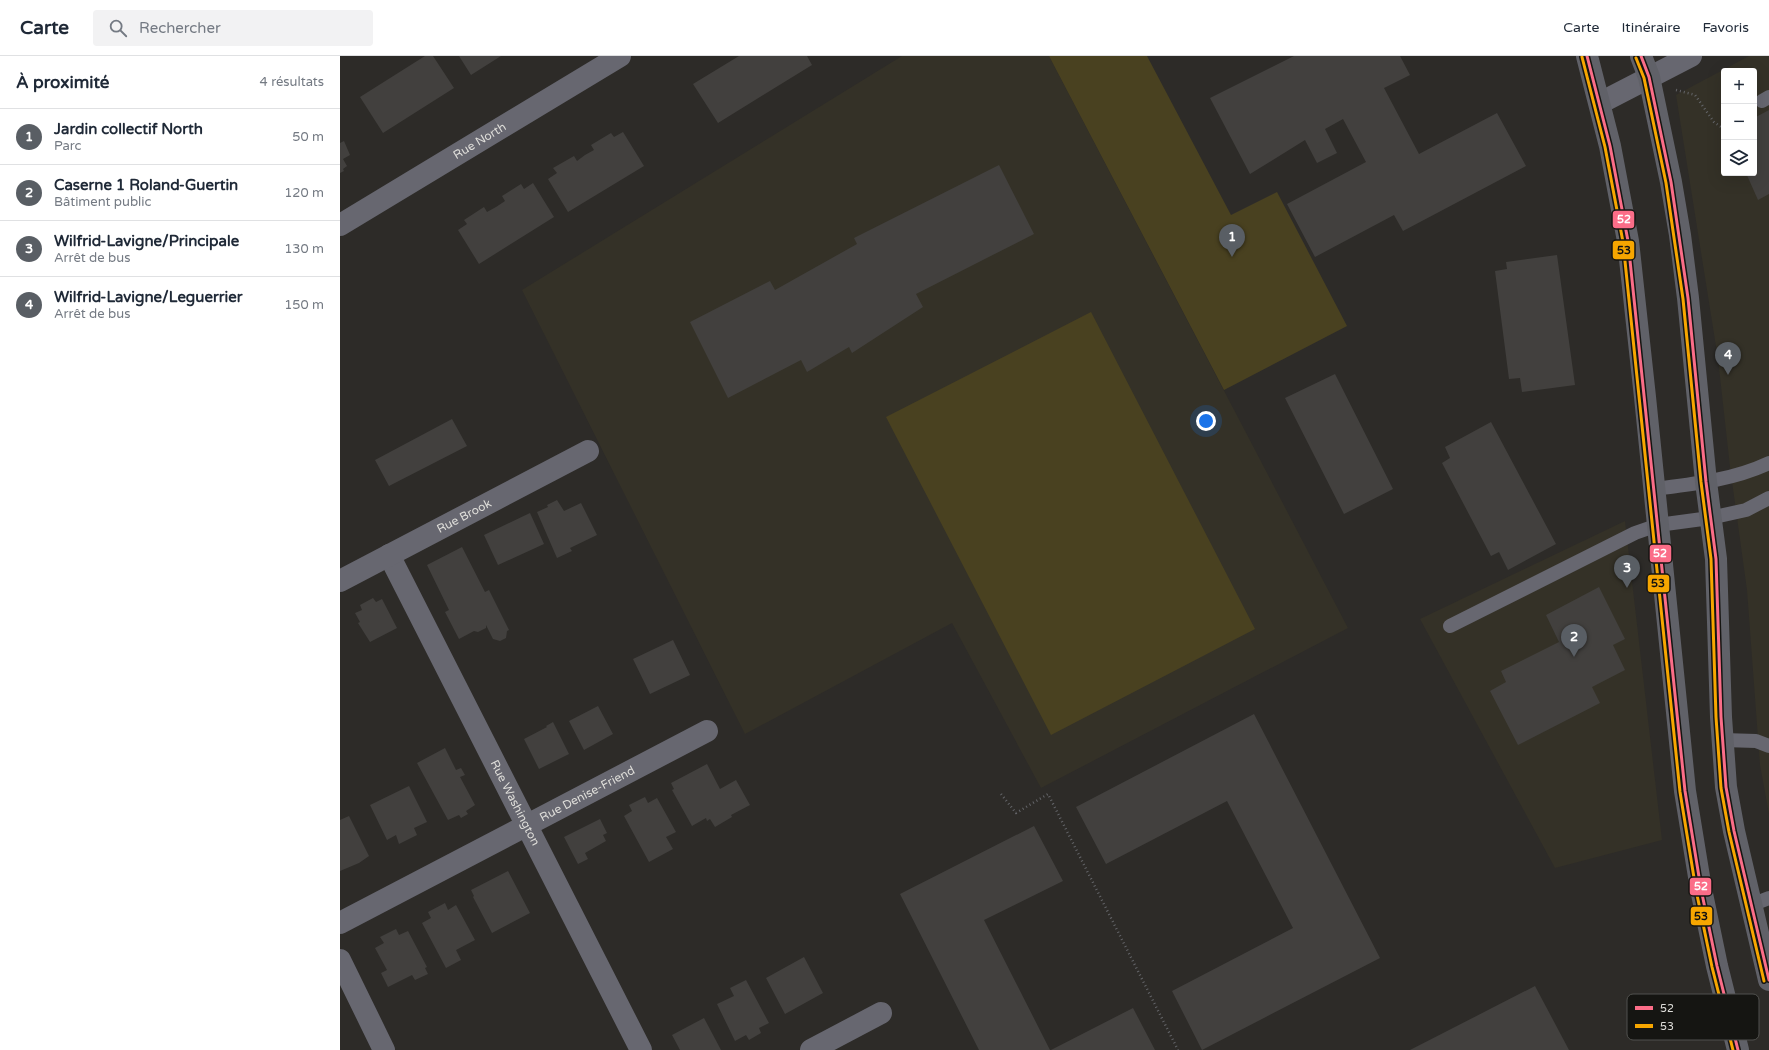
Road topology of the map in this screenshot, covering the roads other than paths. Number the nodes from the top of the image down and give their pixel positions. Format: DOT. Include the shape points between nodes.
graph roads {
  1 [pos="620,56"];
  2 [pos="1587,56"];
  3 [pos="1642,56"];
  4 [pos="1691,56"];
  5 [pos="1649,78"];
  6 [pos="1600,103"];
  7 [pos="340,225"];
  8 [pos="588,451"];
  9 [pos="1769,463"];
  10 [pos="1706,482"];
  11 [pos="1654,489"];
  12 [pos="1769,498"];
  13 [pos="1710,518"];
  14 [pos="1658,524"];
  15 [pos="389,555"];
  16 [pos="340,581"];
  17 [pos="1450,626"];
  18 [pos="707,731"];
  19 [pos="1722,740"];
  20 [pos="1769,746"];
  21 [pos="527,826"];
  22 [pos="1760,901"];
  23 [pos="340,923"];
  24 [pos="340,960"];
  25 [pos="1769,980"];
  26 [pos="1724,994"];
  27 [pos="881,1013"];
  28 [pos="1736,1040"];
  29 [pos="384,1050"];
  30 [pos="641,1050"];
  31 [pos="811,1050"];
  32 [pos="1738,1050"];
  1 -- 7 [label="street, Rue North"];
  2 -- 6 [label="main road"];
  3 -- 5 [label="main road"];
  4 -- 5 [label="street"];
  5 -- 6 [label="street"];
  5 -- 10 [label="main road" via="1680,235"];
  6 -- 11 [label="main road" via="1628,241"];
  8 -- 15 [label="street, Rue Brook"];
  9 -- 10 [label="lane" via="1751,471"];
  10 -- 11 [label="lane"];
  10 -- 13 [label="main road"];
  11 -- 14 [label="main road"];
  12 -- 13 [label="lane" via="1746,510"];
  13 -- 14 [label="lane"];
  13 -- 19 [label="main road" via="1716,559"];
  14 -- 17 [label="lane" via="1635,533"];
  14 -- 26 [label="main road" via="1686,791 1702,897"];
  15 -- 16 [label="street, Rue Brook"];
  15 -- 21 [label="street, Rue Washington"];
  18 -- 21 [label="street, Rue Denise-Friend"];
  19 -- 20 [label="lane" via="1756,741"];
  19 -- 22 [label="main road" via="1726,787 1734,831"];
  21 -- 23 [label="street, Rue Denise-Friend"];
  21 -- 30 [label="street, Rue Washington"];
  22 -- 25 [label="main road"];
  24 -- 29 [label="street"];
  27 -- 31 [label="street"];
  28 -- 32 [label="main road"];
}
